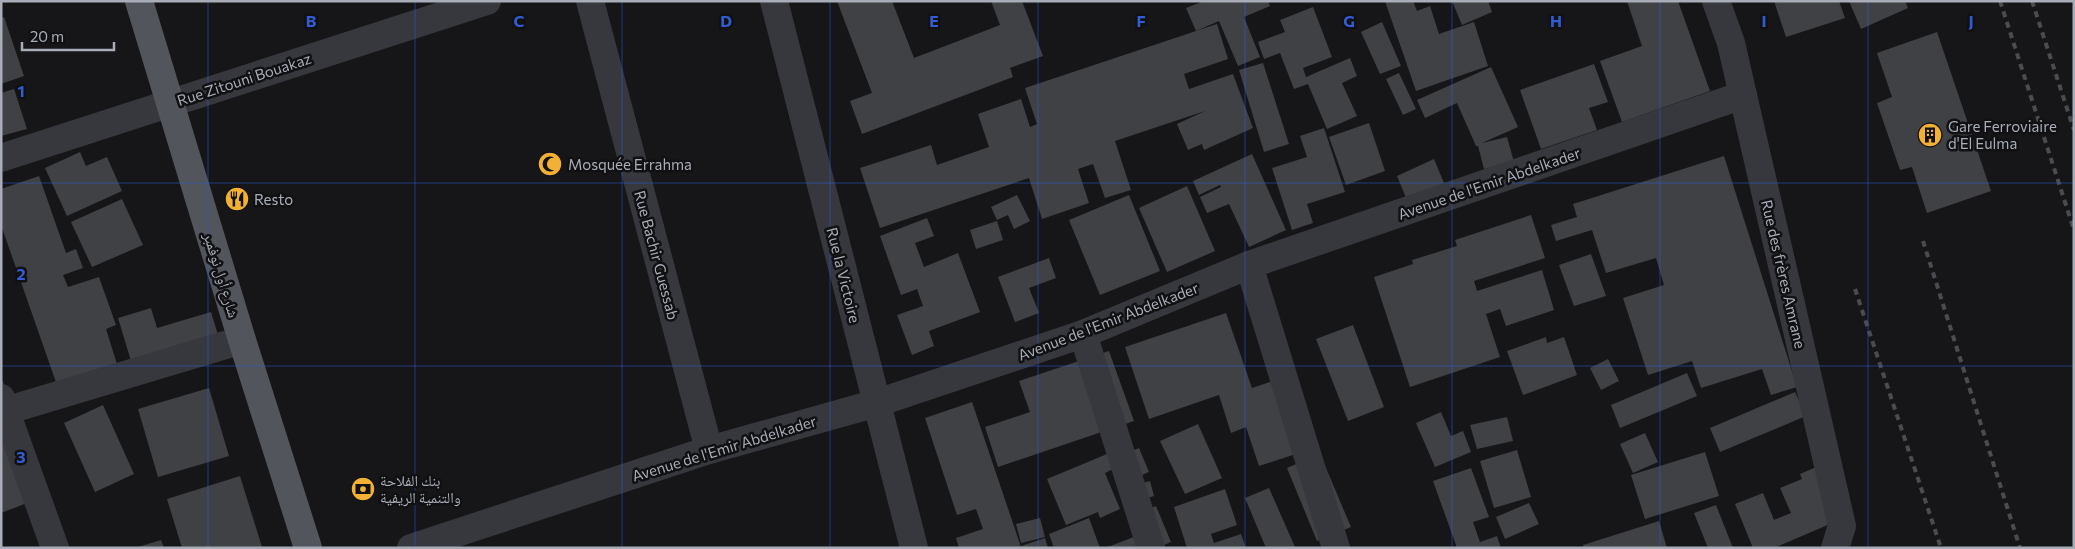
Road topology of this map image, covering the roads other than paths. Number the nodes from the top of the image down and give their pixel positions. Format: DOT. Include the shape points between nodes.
graph roads {
  1 [pos="139,1"];
  2 [pos="487,1"];
  3 [pos="590,1"];
  4 [pos="774,1"];
  5 [pos="1716,1"];
  6 [pos="1743,95"];
  7 [pos="170,103"];
  8 [pos="1,158"];
  9 [pos="1249,265"];
  10 [pos="1082,334"];
  11 [pos="242,340"];
  12 [pos="877,403"];
  13 [pos="3,405"];
  14 [pos="710,450"];
  15 [pos="55,548"];
  16 [pos="308,548"];
  17 [pos="411,548"];
  18 [pos="914,548"];
  19 [pos="1151,548"];
  20 [pos="1336,548"];
  21 [pos="1835,548"];
  1 -- 7 [label="main road, شارع أول نوفمبر"];
  2 -- 7 [label="street, Rue Zitouni Bouakaz"];
  3 -- 14 [label="street, Rue Bachir Guessab"];
  4 -- 12 [label="street, Rue la Victoire"];
  5 -- 6 [label="street, Rue des frères Amrane" via="1731,44"];
  6 -- 9 [label="street, Avenue de l'Emir Abdelkader"];
  6 -- 21 [label="street, Rue des frères Amrane" via="1842,526"];
  7 -- 8 [label="street, Rue Zitouni Bouakaz"];
  7 -- 11 [label="main road, شارع أول نوفمبر"];
  9 -- 10 [label="street, Avenue de l'Emir Abdelkader"];
  9 -- 20 [label="street"];
  10 -- 12 [label="street, Avenue de l'Emir Abdelkader"];
  10 -- 19 [label="street"];
  11 -- 13 [label="street"];
  11 -- 16 [label="main road, شارع أول نوفمبر"];
  12 -- 14 [label="street, Avenue de l'Emir Abdelkader"];
  12 -- 18 [label="street, Rue la Victoire"];
  13 -- 15 [label="street"];
  14 -- 17 [label="street, Avenue de l'Emir Abdelkader"];
}
